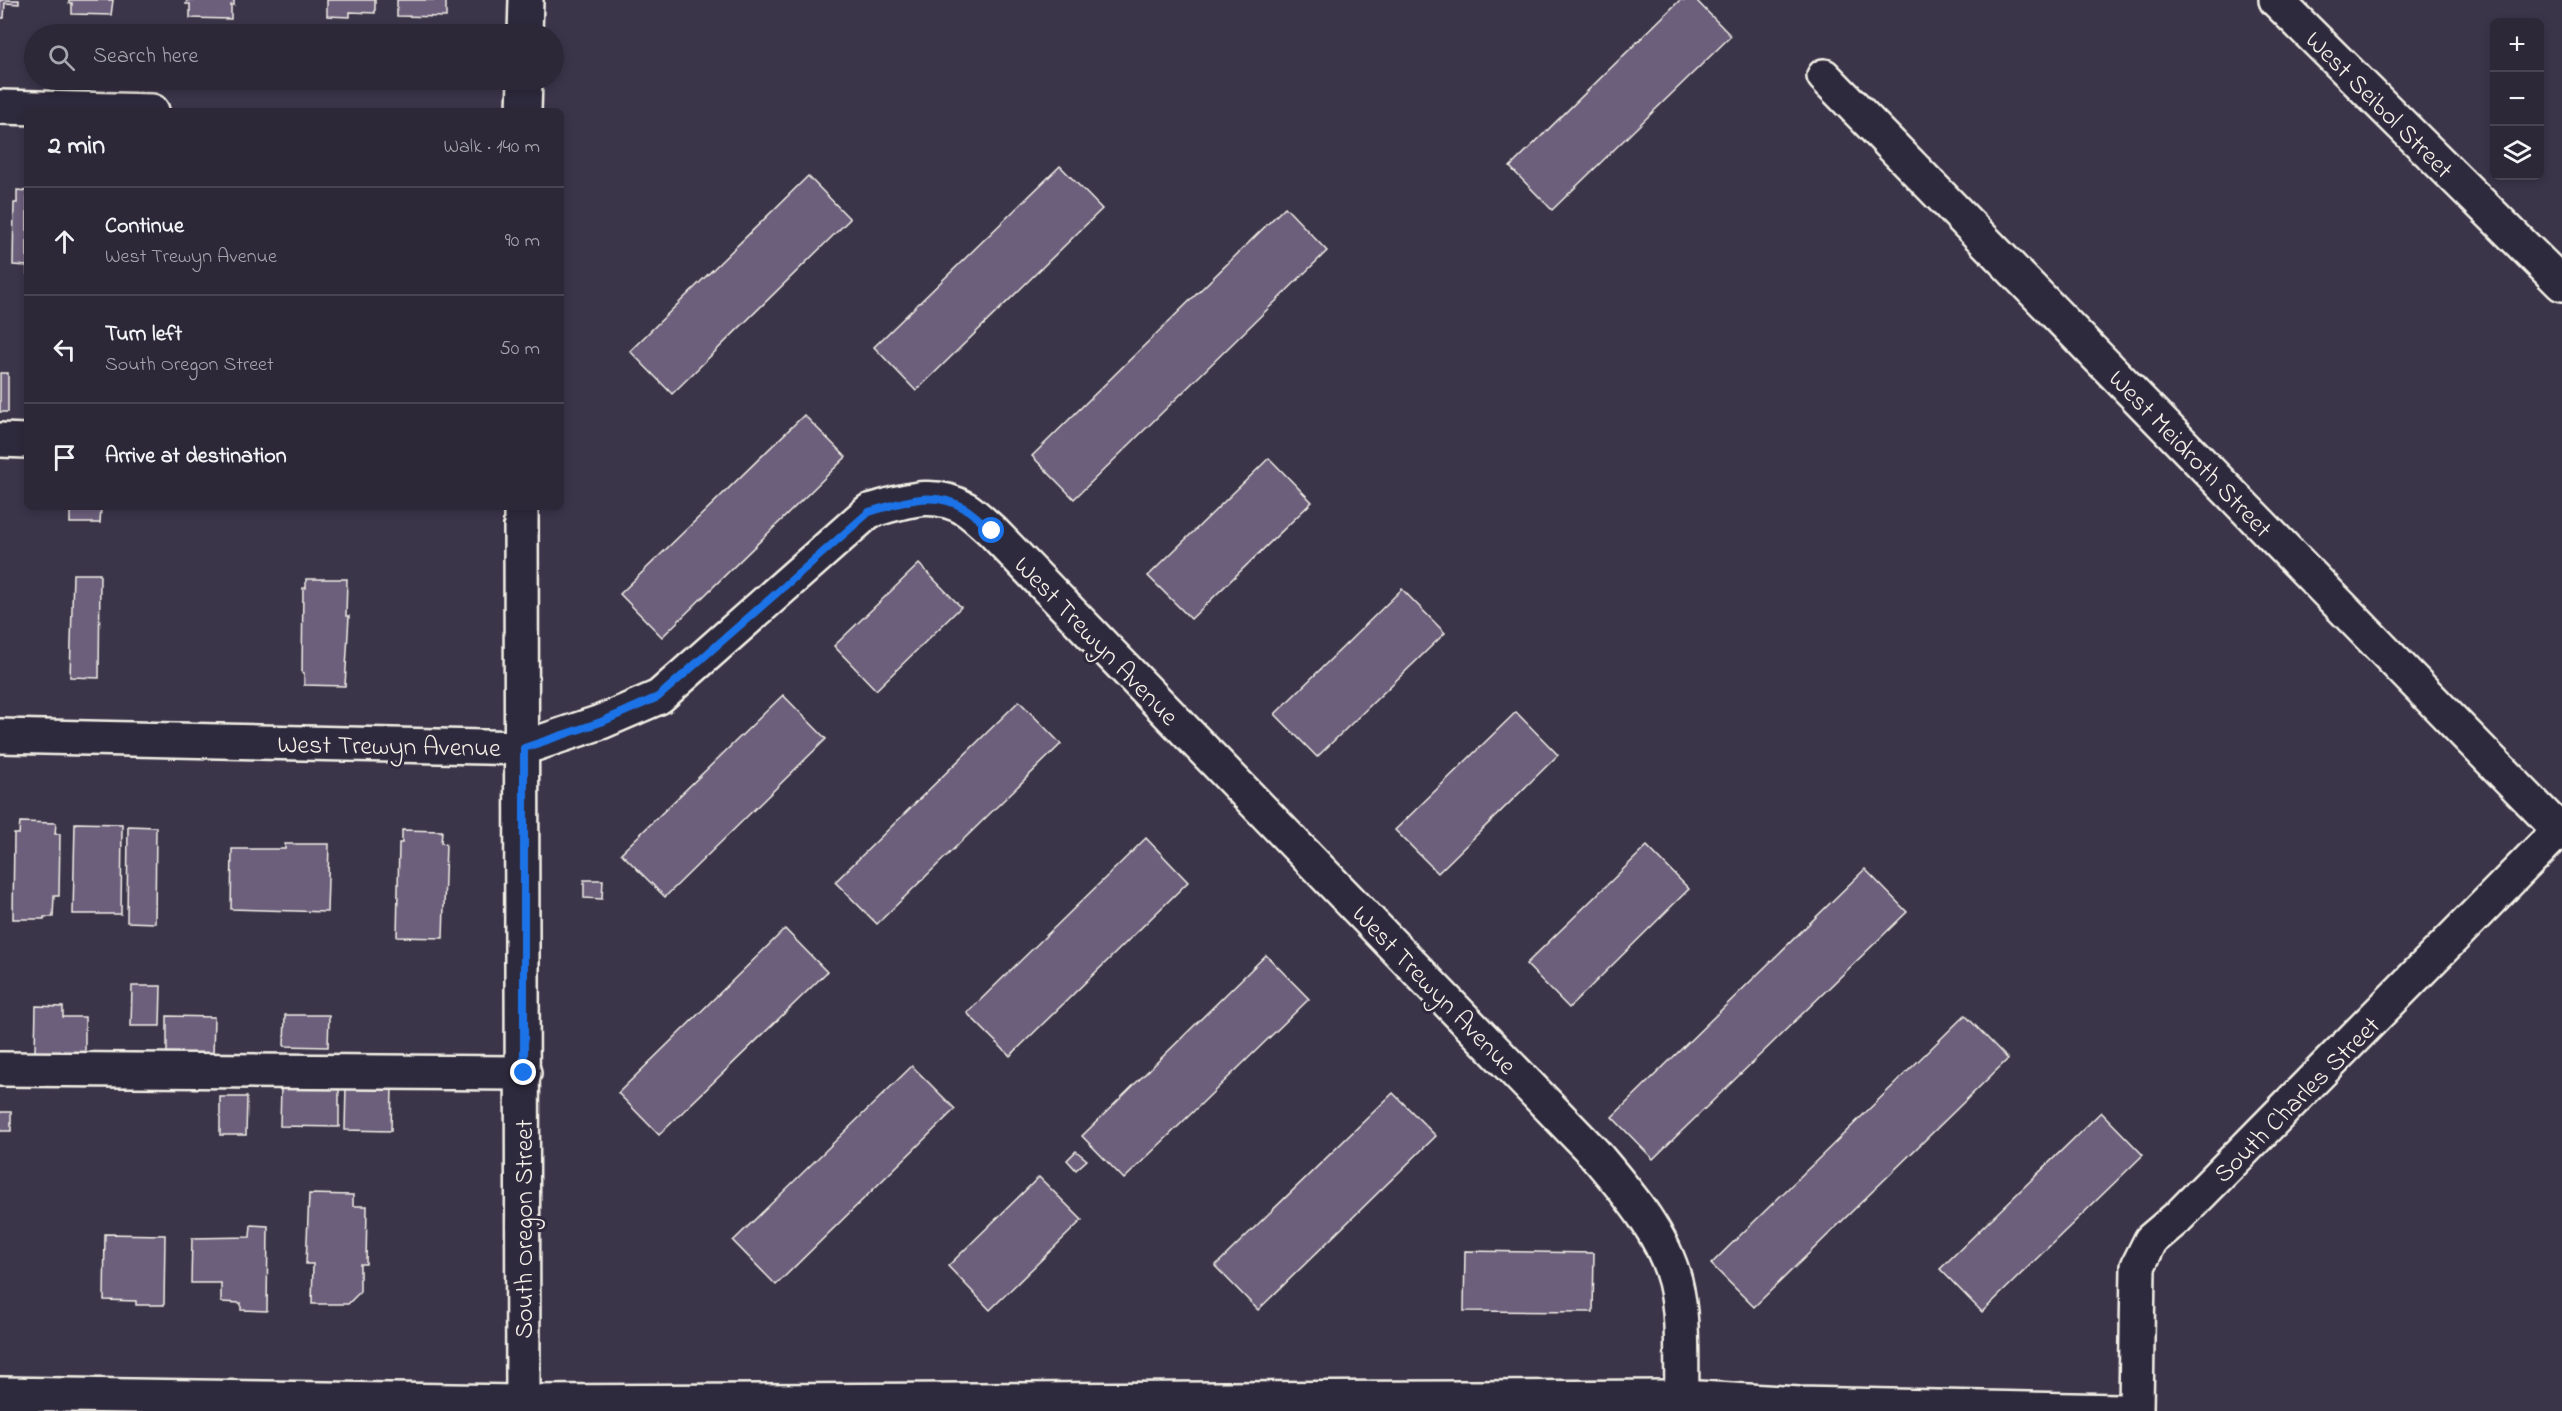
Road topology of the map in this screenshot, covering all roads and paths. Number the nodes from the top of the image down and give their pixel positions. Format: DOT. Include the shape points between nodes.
graph roads {
  1 [pos="526,0"];
  2 [pos="2276,0"];
  3 [pos="525,24"];
  4 [pos="1824,76"];
  5 [pos="525,90"];
  6 [pos="0,107"];
  7 [pos="38,108"];
  8 [pos="524,108"];
  9 [pos="2562,284"];
  10 [pos="0,440"];
  11 [pos="24,441"];
  12 [pos="521,510"];
  13 [pos="0,736"];
  14 [pos="524,748"];
  15 [pos="2559,830"];
  16 [pos="0,1069"];
  17 [pos="524,1073"];
  18 [pos="0,1394"];
  19 [pos="1682,1396"];
  20 [pos="523,1407"];
  21 [pos="1799,1408"];
  22 [pos="2119,1411"];
  23 [pos="2136,1411"];
  1 -- 3 [label="street"];
  2 -- 9 [label="street, West Seibol Street"];
  4 -- 15 [label="street, West Meidroth Street"];
  5 -- 8 [label="street"];
  6 -- 7 [label="street"];
  10 -- 11 [label="street"];
  12 -- 14 [label="street, South Oregon Street"];
  13 -- 14 [label="street, West Trewyn Avenue"];
  14 -- 17 [label="street, South Oregon Street"];
  14 -- 19 [label="street, West Trewyn Avenue" via="601,722 658,697 869,512 936,497 966,509 992,531 1586,1144 1637,1203 1659,1241 1675,1281 1681,1330"];
  15 -- 23 [label="street, South Charles Street" via="2151,1240 2138,1266"];
  16 -- 17 [label="street"];
  17 -- 20 [label="street, South Oregon Street"];
  18 -- 20 [label="street"];
  19 -- 20 [label="street"];
  19 -- 21 [label="street"];
  21 -- 22 [label="street"];
}
